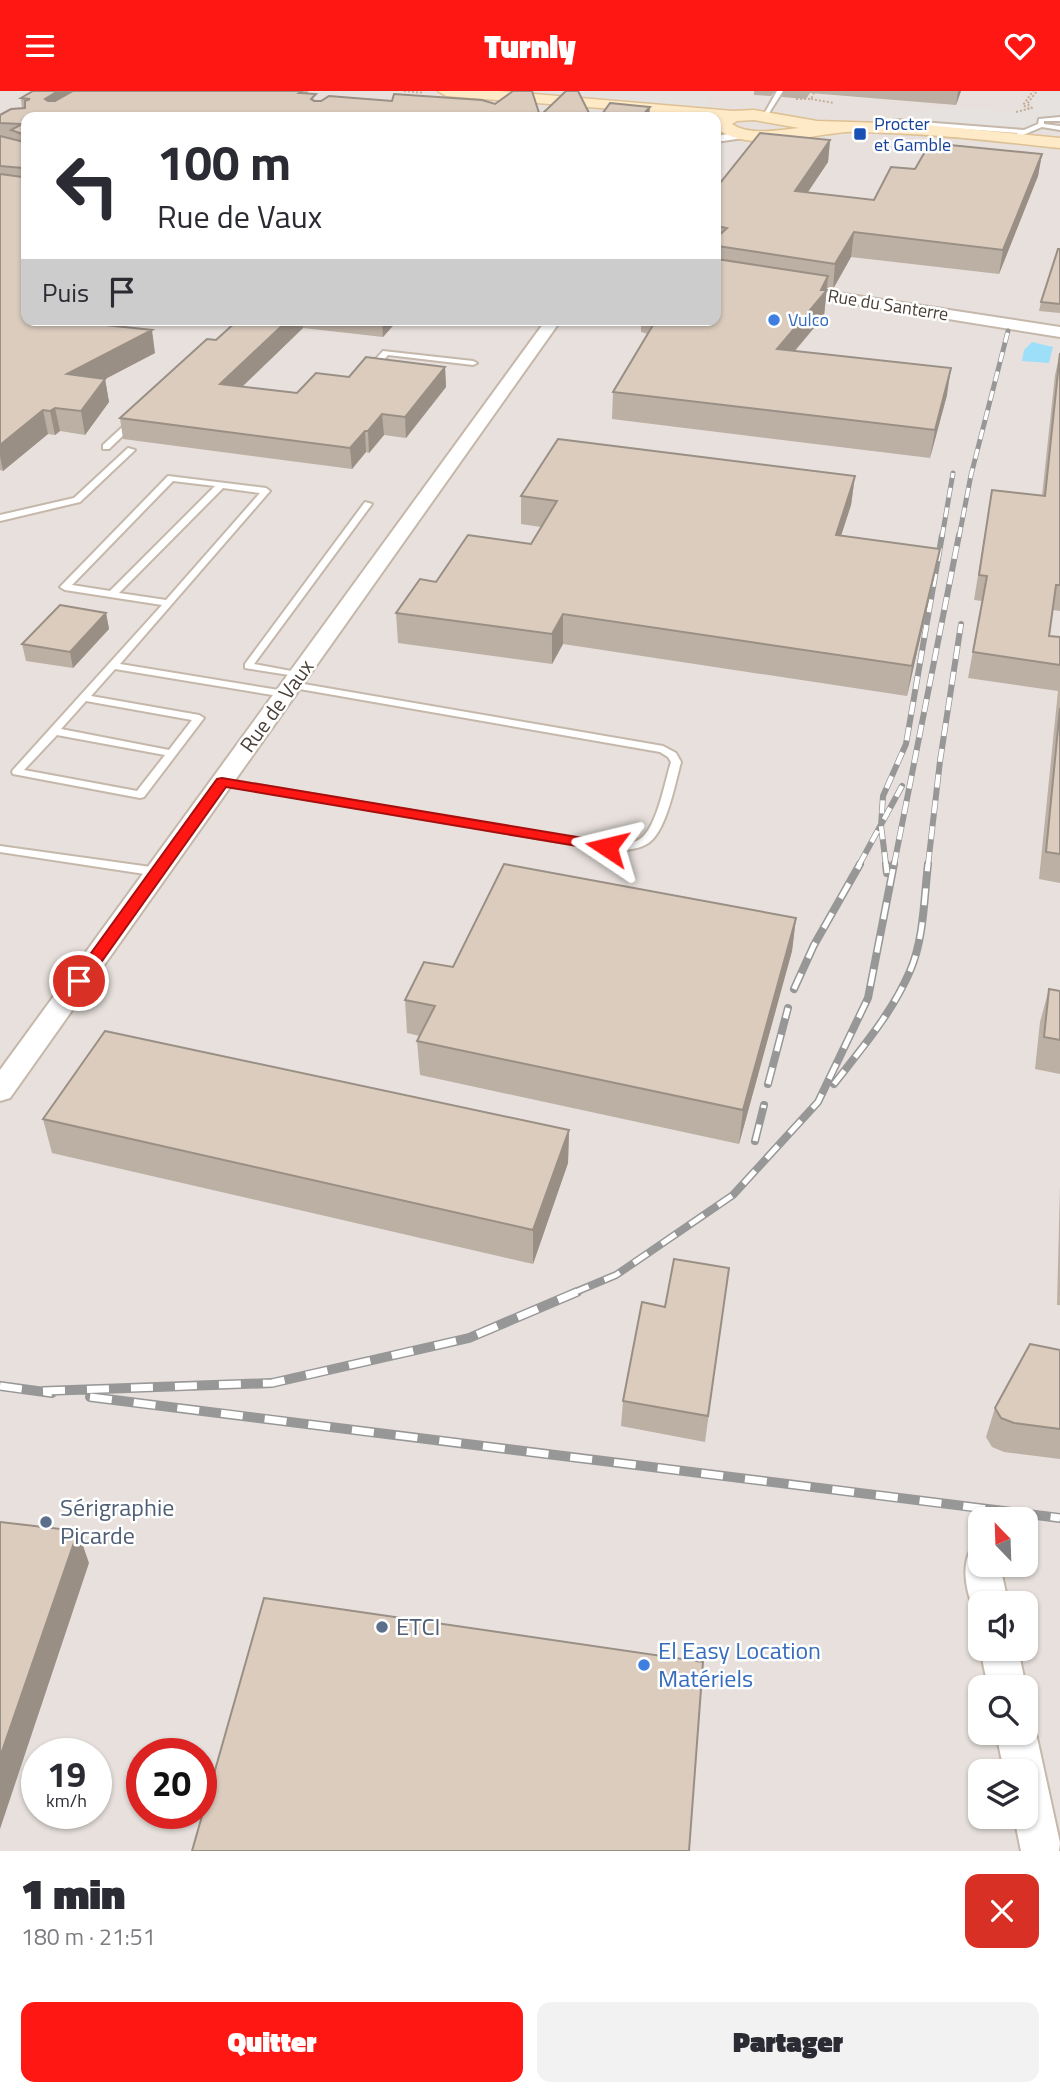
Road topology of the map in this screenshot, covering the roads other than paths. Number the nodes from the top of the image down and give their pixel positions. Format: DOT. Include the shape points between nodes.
graph roads {
  1 [pos="446,91"];
  2 [pos="780,91"];
  3 [pos="641,112"];
  4 [pos="765,115"];
  5 [pos="1060,120"];
  6 [pos="1041,125"];
  7 [pos="721,128"];
  8 [pos="786,128"];
  9 [pos="1060,128"];
  10 [pos="746,135"];
  11 [pos="1019,135"];
  12 [pos="1060,142"];
  13 [pos="782,288"];
  14 [pos="550,326"];
  15 [pos="1060,333"];
  16 [pos="473,363"];
  17 [pos="376,364"];
  18 [pos="146,410"];
  19 [pos="106,447"];
  20 [pos="131,450"];
  21 [pos="221,485"];
  22 [pos="368,504"];
  23 [pos="0,518"];
  24 [pos="113,594"];
  25 [pos="168,603"];
  26 [pos="113,666"];
  27 [pos="292,685"];
  28 [pos="84,698"];
  29 [pos="54,731"];
  30 [pos="172,753"];
  31 [pos="222,782"];
  32 [pos="0,849"];
  33 [pos="158,872"];
  34 [pos="0,1091"];
  35 [pos="1037,1829"];
  36 [pos="1040,1846"];
  1 -- 3 [label="main road"];
  2 -- 4 [label="lane"];
  4 -- 7 [label="main road"];
  4 -- 8 [label="main road"];
  5 -- 6 [label="lane" via="1044,120"];
  6 -- 9 [label="lane"];
  6 -- 11 [label="lane"];
  7 -- 10 [label="main road"];
  8 -- 10 [label="main road"];
  8 -- 11 [label="main road" via="876,128 969,138"];
  11 -- 12 [label="main road"];
  13 -- 15 [label="street, Rue du Santerre"];
  14 -- 27 [label="street, Rue de Vaux"];
  16 -- 17 [label="lane" via="386,353"];
  18 -- 19 [label="lane"];
  20 -- 23 [label="lane" via="77,500"];
  21 -- 24 [label="lane"];
  21 -- 24 [label="lane" via="171,478 65,587"];
  21 -- 25 [label="lane" via="266,491"];
  22 -- 27 [label="lane" via="248,666"];
  24 -- 25 [label="lane"];
  25 -- 26 [label="lane"];
  26 -- 27 [label="lane"];
  26 -- 28 [label="lane"];
  27 -- 31 [label="street, Rue de Vaux"];
  27 -- 31 [label="lane" via="663,749 676,762 653,831 645,841 607,847"];
  28 -- 29 [label="lane"];
  28 -- 30 [label="lane" via="199,717"];
  29 -- 30 [label="lane"];
  29 -- 30 [label="lane" via="17,772 140,795"];
  31 -- 33 [label="street, Rue de Vaux"];
  32 -- 33 [label="lane"];
  33 -- 34 [label="street, Rue de Vaux"];
  35 -- 36 [label="street"];
}
